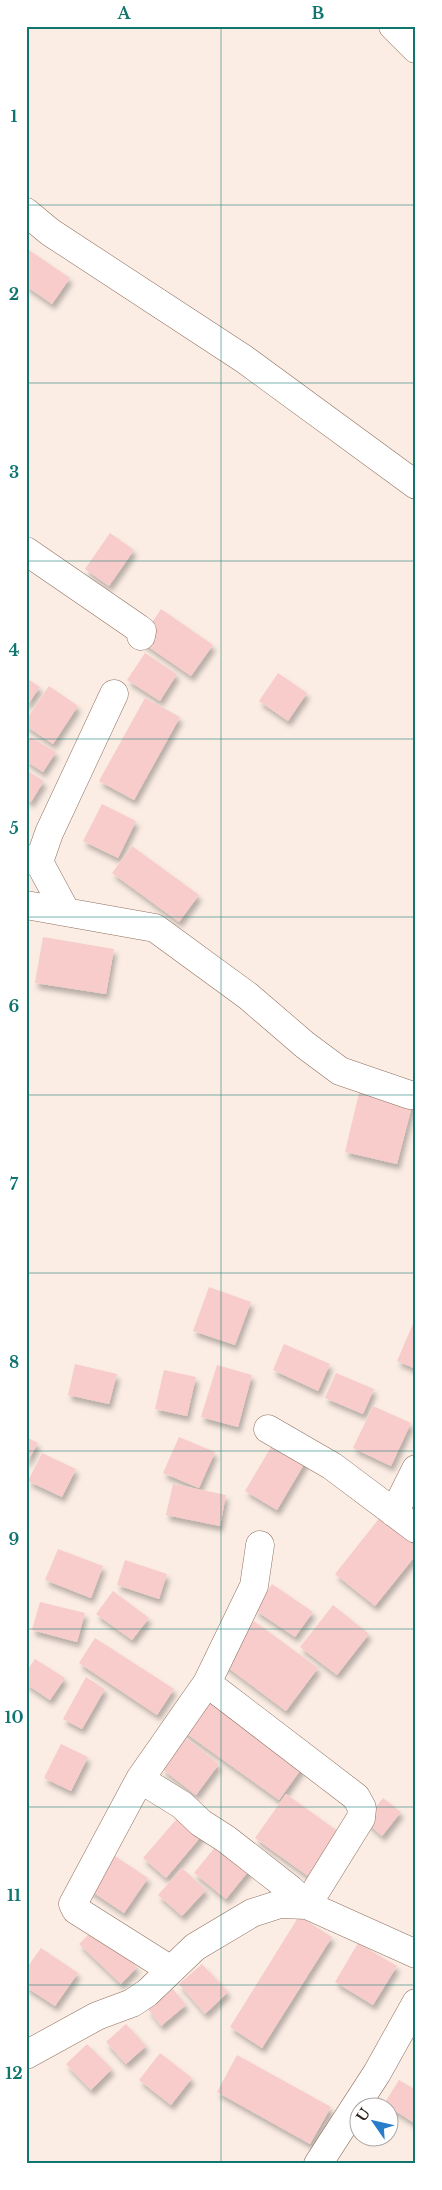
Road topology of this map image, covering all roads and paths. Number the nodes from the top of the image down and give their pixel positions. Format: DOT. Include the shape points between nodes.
graph roads {
  1 [pos="393,26"];
  2 [pos="416,49"];
  3 [pos="26,212"];
  4 [pos="416,484"];
  5 [pos="26,551"];
  6 [pos="141,636"];
  7 [pos="114,694"];
  8 [pos="32,861"];
  9 [pos="26,906"];
  10 [pos="66,912"];
  11 [pos="416,1095"];
  12 [pos="268,1430"];
  13 [pos="416,1469"];
  14 [pos="394,1513"];
  15 [pos="416,1529"];
  16 [pos="260,1545"];
  17 [pos="207,1683"];
  18 [pos="140,1778"];
  19 [pos="307,1905"];
  20 [pos="416,1954"];
  21 [pos="171,1970"];
  22 [pos="416,2003"];
  23 [pos="26,2054"];
  24 [pos="318,2164"];
  1 -- 2 [label="main road"];
  3 -- 4 [label="main road" via="50,232 244,359"];
  5 -- 6 [label="main road" via="138,628 142,631"];
  7 -- 8 [label="main road" via="49,833"];
  8 -- 10 [label="main road"];
  9 -- 10 [label="main road"];
  10 -- 11 [label="main road" via="155,928 248,996 340,1071"];
  12 -- 14 [label="main road" via="332,1466"];
  13 -- 14 [label="main road"];
  14 -- 15 [label="main road"];
  16 -- 17 [label="main road" via="254,1586"];
  17 -- 18 [label="main road"];
  17 -- 19 [label="main road" via="356,1797 362,1808 362,1818"];
  18 -- 19 [label="main road" via="174,1799"];
  18 -- 21 [label="main road" via="73,1904 76,1910"];
  19 -- 20 [label="main road"];
  19 -- 21 [label="main road" via="280,1904 252,1913 194,1947"];
  21 -- 23 [label="main road" via="147,1994 132,2003 97,2016"];
  22 -- 24 [label="main road" via="377,2072"];
}
